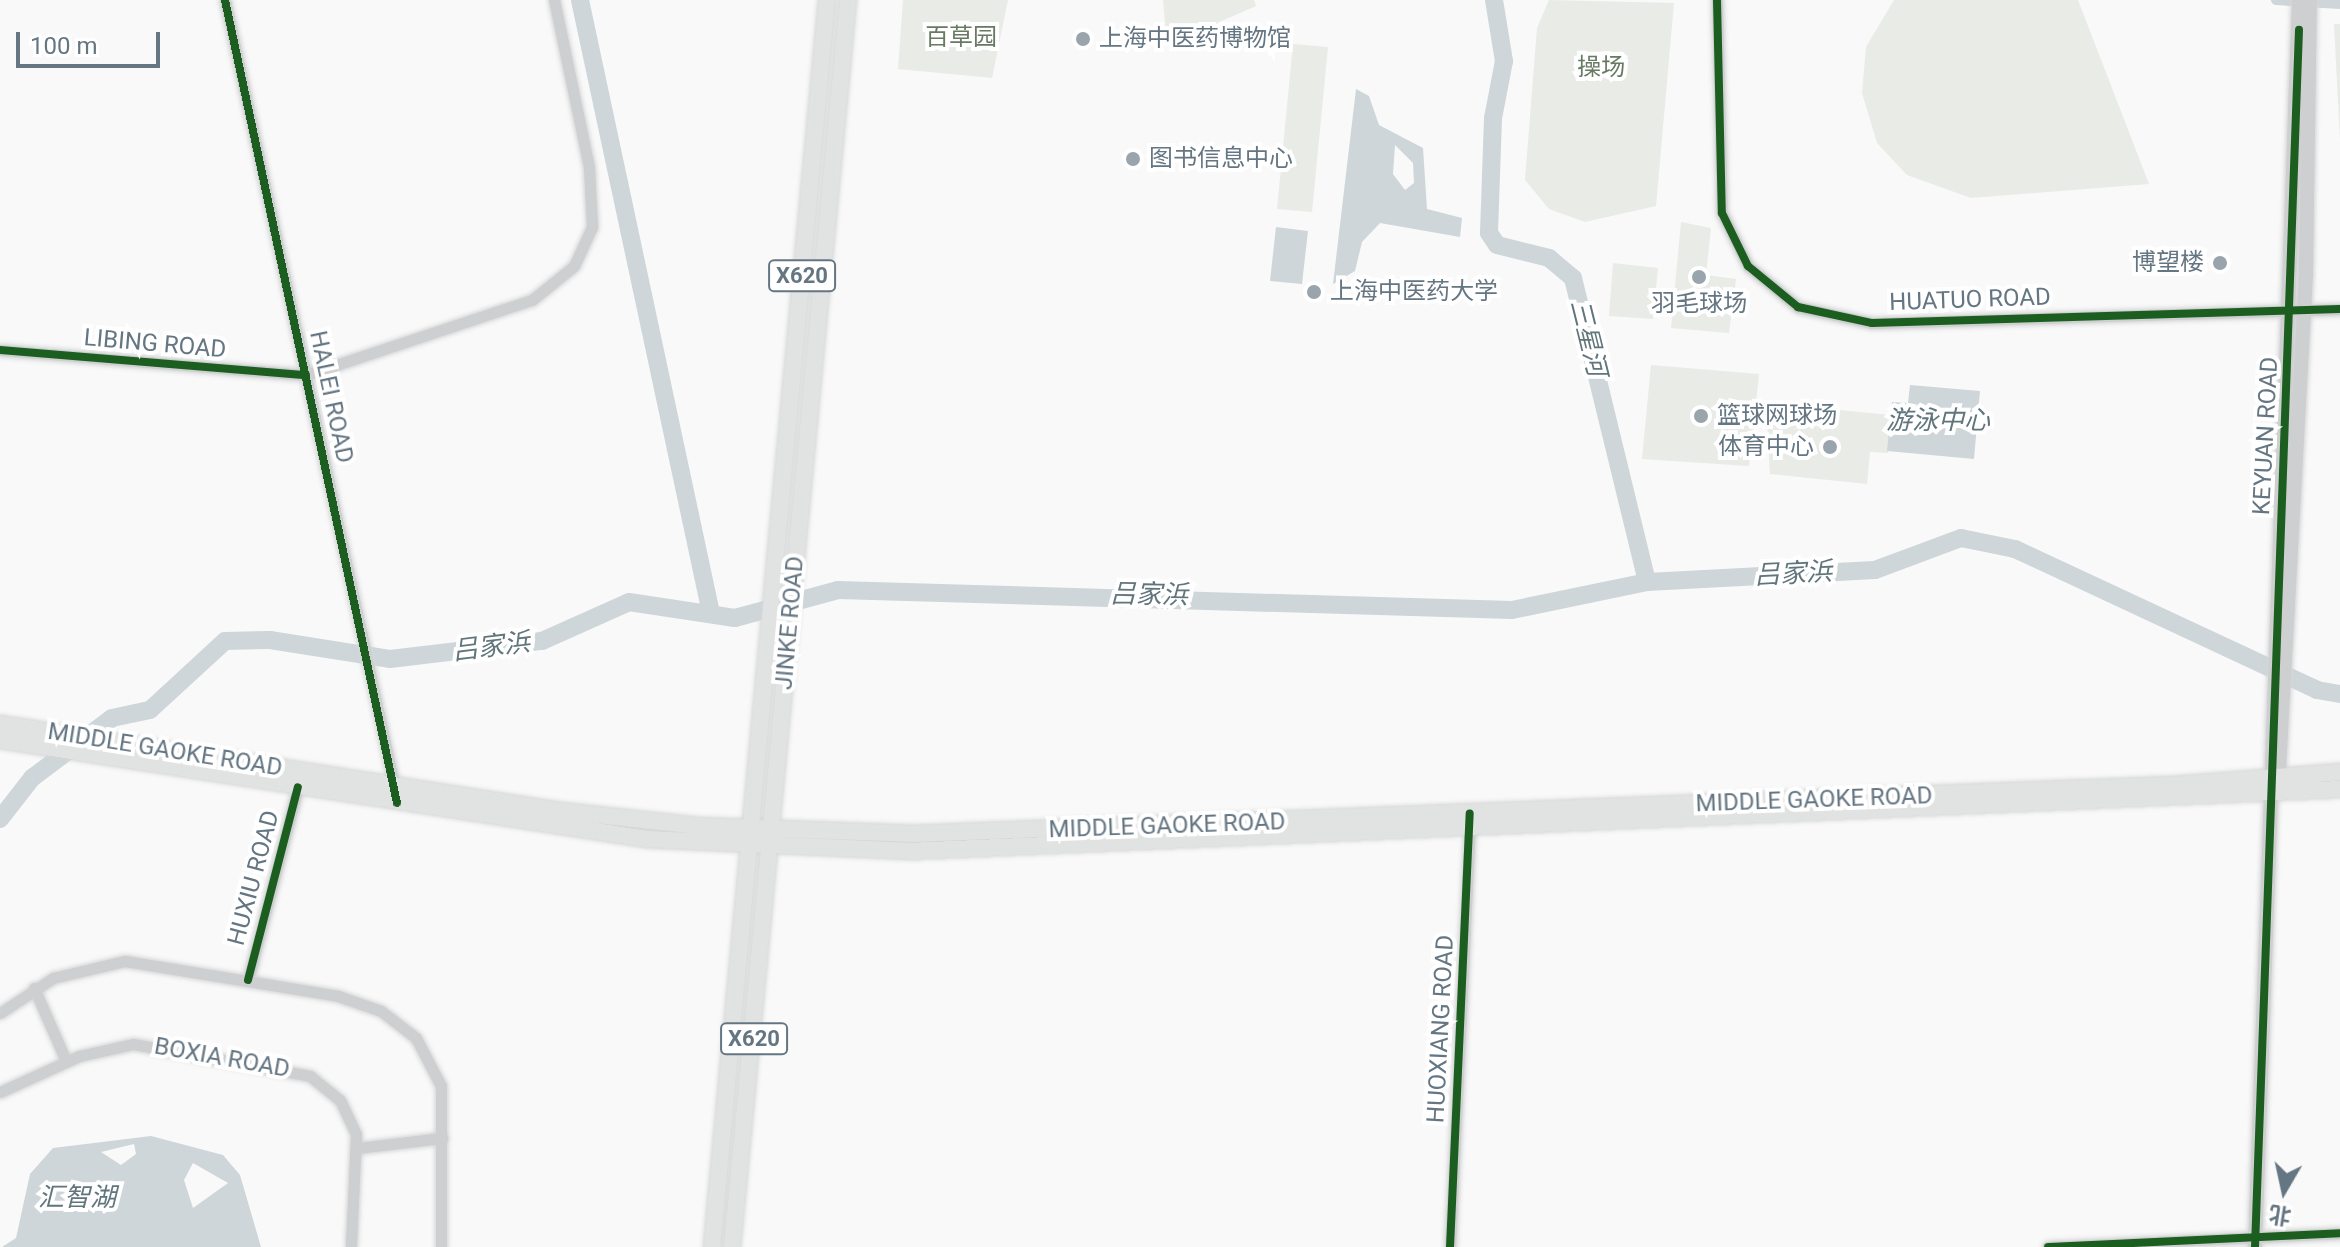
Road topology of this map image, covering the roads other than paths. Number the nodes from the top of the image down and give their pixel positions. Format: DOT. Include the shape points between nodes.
graph roads {
  1 [pos="225,0"];
  2 [pos="554,0"];
  3 [pos="827,0"];
  4 [pos="848,0"];
  5 [pos="1720,0"];
  6 [pos="2299,0"];
  7 [pos="2310,0"];
  8 [pos="2305,30"];
  9 [pos="2340,303"];
  10 [pos="2298,307"];
  11 [pos="2340,309"];
  12 [pos="0,350"];
  13 [pos="306,375"];
  14 [pos="0,724"];
  15 [pos="0,740"];
  16 [pos="2340,772"];
  17 [pos="2275,777"];
  18 [pos="298,787"];
  19 [pos="2340,789"];
  20 [pos="396,794"];
  21 [pos="2274,796"];
  22 [pos="1470,822"];
  23 [pos="749,838"];
  24 [pos="770,838"];
  25 [pos="248,980"];
  26 [pos="34,988"];
  27 [pos="0,1013"];
  28 [pos="66,1061"];
  29 [pos="0,1092"];
  30 [pos="442,1138"];
  31 [pos="358,1148"];
  32 [pos="2340,1233"];
  33 [pos="2255,1242"];
  34 [pos="351,1247"];
  35 [pos="441,1247"];
  36 [pos="712,1247"];
  37 [pos="732,1247"];
  38 [pos="1450,1247"];
  39 [pos="2048,1247"];
  1 -- 13 [label="street, HALEI ROAD"];
  2 -- 13 [label="street, LIBING ROAD" via="592,186 592,227 574,266 532,300"];
  3 -- 23 [label="main road, JINKE ROAD / X620"];
  4 -- 24 [label="main road, JINKE ROAD / X620"];
  5 -- 10 [label="street, HUATUO ROAD" via="1728,211 1752,262 1800,302 1872,317"];
  6 -- 8 [label="street, KEYUAN ROAD"];
  7 -- 8 [label="street, KEYUAN ROAD"];
  8 -- 10 [label="street, KEYUAN ROAD"];
  9 -- 10 [label="street, HUATUO ROAD"];
  10 -- 11 [label="street, HUATUO ROAD"];
  10 -- 17 [label="street, KEYUAN ROAD"];
  12 -- 13 [label="street, LIBING ROAD"];
  13 -- 20 [label="street, HALEI ROAD"];
  14 -- 20 [label="main road, MIDDLE GAOKE ROAD"];
  15 -- 18 [label="main road, MIDDLE GAOKE ROAD"];
  16 -- 17 [label="main road, MIDDLE GAOKE ROAD"];
  17 -- 21 [label="street, KEYUAN ROAD"];
  17 -- 22 [label="main road, MIDDLE GAOKE ROAD"];
  18 -- 20 [label="main road, MIDDLE GAOKE ROAD"];
  18 -- 25 [label="street, HUXIU ROAD"];
  19 -- 21 [label="main road, MIDDLE GAOKE ROAD"];
  20 -- 23 [label="main road, MIDDLE GAOKE ROAD"];
  21 -- 22 [label="main road, MIDDLE GAOKE ROAD"];
  21 -- 33 [label="street, KEYUAN ROAD"];
  22 -- 24 [label="main road, MIDDLE GAOKE ROAD"];
  22 -- 38 [label="street, HUOXIANG ROAD"];
  23 -- 24 [label="main road, MIDDLE GAOKE ROAD"];
  23 -- 36 [label="main road, JINKE ROAD / X620"];
  24 -- 37 [label="main road, JINKE ROAD / X620"];
  25 -- 26 [label="street" via="125,961 72,971"];
  25 -- 30 [label="street" via="362,1002 399,1022 435,1069"];
  26 -- 27 [label="street"];
  26 -- 28 [label="street"];
  28 -- 29 [label="street, BOXIA ROAD"];
  28 -- 31 [label="street, BOXIA ROAD" via="148,1044 298,1071 340,1100"];
  30 -- 31 [label="street"];
  30 -- 35 [label="street"];
  31 -- 34 [label="street, BOXIA ROAD"];
  32 -- 33 [label="street"];
  33 -- 39 [label="street"];
}
